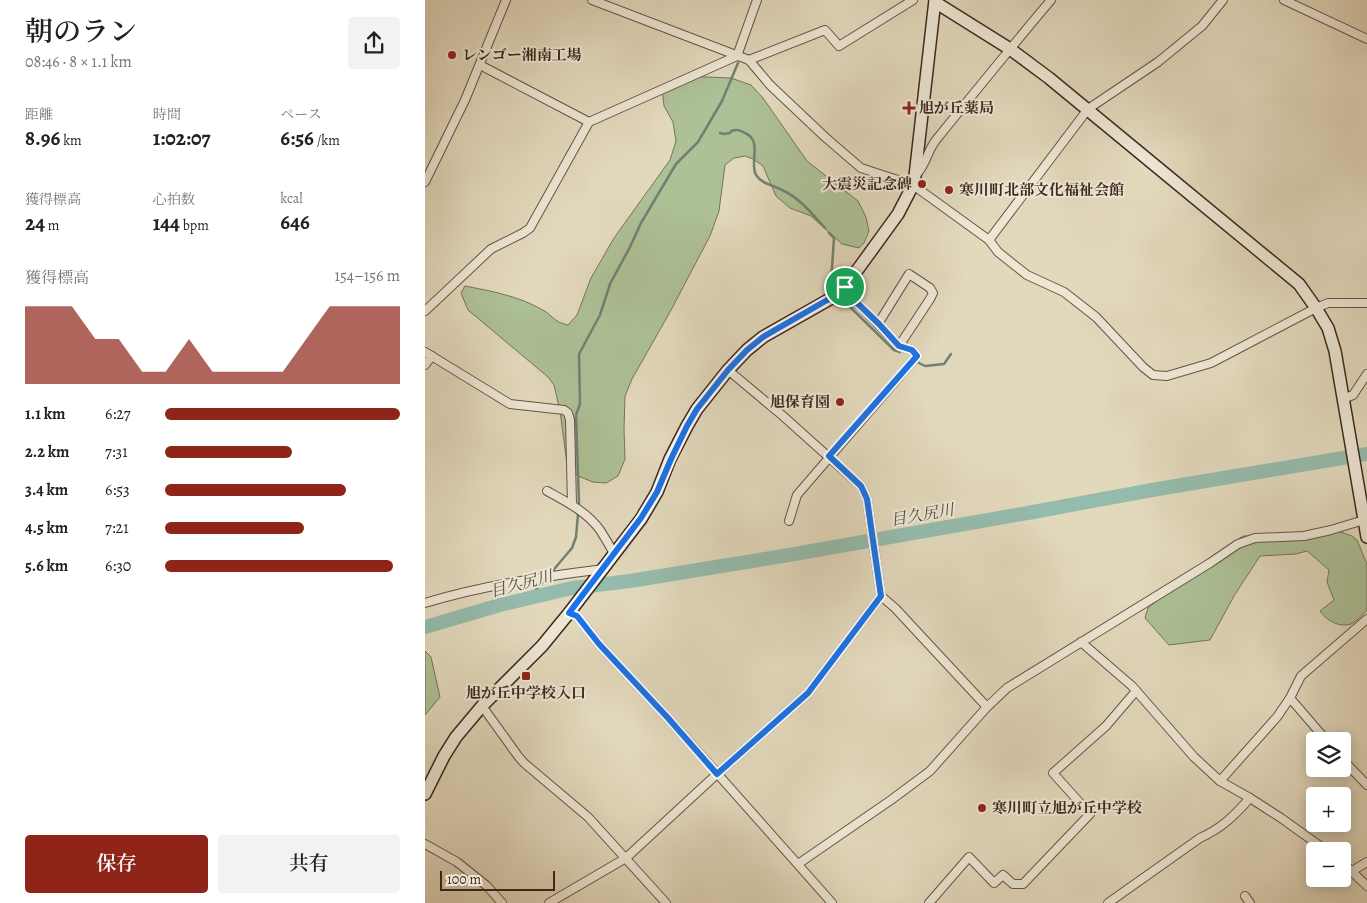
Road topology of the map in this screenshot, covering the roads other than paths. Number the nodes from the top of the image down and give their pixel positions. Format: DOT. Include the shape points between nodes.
graph roads {
  1 [pos="506,0"];
  2 [pos="592,0"];
  3 [pos="757,0"];
  4 [pos="913,0"];
  5 [pos="1051,0"];
  6 [pos="1223,0"];
  7 [pos="1284,0"];
  8 [pos="935,1"];
  9 [pos="1294,2"];
  10 [pos="1367,39"];
  11 [pos="1010,49"];
  12 [pos="737,56"];
  13 [pos="749,60"];
  14 [pos="480,65"];
  15 [pos="1088,109"];
  16 [pos="589,122"];
  17 [pos="914,180"];
  18 [pos="425,182"];
  19 [pos="989,240"];
  20 [pos="845,287"];
  21 [pos="1367,303"];
  22 [pos="1316,308"];
  23 [pos="425,311"];
  24 [pos="879,324"];
  25 [pos="899,346"];
  26 [pos="428,354"];
  27 [pos="425,365"];
  28 [pos="728,370"];
  29 [pos="1367,374"];
  30 [pos="1343,399"];
  31 [pos="829,456"];
  32 [pos="1361,482"];
  33 [pos="547,491"];
  34 [pos="572,504"];
  35 [pos="1364,520"];
  36 [pos="789,521"];
  37 [pos="1367,537"];
  38 [pos="614,554"];
  39 [pos="602,570"];
  40 [pos="881,596"];
  41 [pos="425,603"];
  42 [pos="572,610"];
  43 [pos="1367,619"];
  44 [pos="1081,642"];
  45 [pos="1137,691"];
  46 [pos="1290,698"];
  47 [pos="482,706"];
  48 [pos="987,707"];
  49 [pos="1319,732"];
  50 [pos="1351,769"];
  51 [pos="717,774"];
  52 [pos="1220,781"];
  53 [pos="1367,786"];
  54 [pos="425,794"];
  55 [pos="1250,798"];
  56 [pos="1314,842"];
  57 [pos="425,844"];
  58 [pos="626,858"];
  59 [pos="1367,862"];
  60 [pos="798,864"];
  61 [pos="1352,872"];
  62 [pos="1367,886"];
  63 [pos="1245,896"];
  64 [pos="502,903"];
  65 [pos="549,903"];
  66 [pos="666,903"];
  67 [pos="832,903"];
  68 [pos="929,903"];
  69 [pos="1108,903"];
  70 [pos="1250,903"];
  1 -- 14 [label="street"];
  2 -- 12 [label="street"];
  3 -- 12 [label="street"];
  4 -- 13 [label="street" via="839,46 825,30"];
  5 -- 11 [label="street"];
  6 -- 15 [label="street" via="1202,26 1158,62"];
  7 -- 9 [label="street"];
  8 -- 11 [label="street"];
  8 -- 17 [label="street"];
  9 -- 10 [label="street"];
  11 -- 15 [label="street"];
  11 -- 17 [label="street" via="933,144"];
  12 -- 13 [label="street"];
  12 -- 16 [label="street"];
  13 -- 17 [label="street" via="769,85 861,168"];
  14 -- 16 [label="street"];
  14 -- 18 [label="street"];
  15 -- 19 [label="street"];
  15 -- 22 [label="street" via="1299,284"];
  16 -- 23 [label="street" via="530,228 491,249"];
  17 -- 19 [label="street"];
  17 -- 20 [label="street" via="898,214"];
  19 -- 22 [label="street" via="1027,275 1064,292 1096,317 1153,375 1167,376 1211,363"];
  20 -- 24 [label="street"];
  20 -- 28 [label="street" via="763,337"];
  21 -- 22 [label="street" via="1328,303"];
  22 -- 30 [label="street" via="1328,328 1335,351"];
  24 -- 25 [label="street"];
  24 -- 25 [label="street" via="909,274 930,288 933,293 930,299"];
  25 -- 31 [label="street" via="912,350 917,356"];
  26 -- 27 [label="street"];
  26 -- 34 [label="street" via="510,404 565,410 570,420"];
  28 -- 31 [label="street"];
  28 -- 38 [label="street" via="692,417 657,492"];
  29 -- 30 [label="street" via="1353,395"];
  30 -- 32 [label="street"];
  31 -- 36 [label="street" via="797,496"];
  31 -- 40 [label="street" via="861,486 867,499"];
  32 -- 35 [label="street"];
  33 -- 34 [label="street"];
  34 -- 38 [label="street" via="600,530"];
  35 -- 37 [label="street"];
  35 -- 44 [label="street" via="1304,536 1255,538 1238,544"];
  38 -- 39 [label="street"];
  39 -- 41 [label="street" via="489,586"];
  39 -- 42 [label="street"];
  40 -- 48 [label="street"];
  40 -- 51 [label="street" via="808,693"];
  42 -- 47 [label="street" via="542,646"];
  42 -- 51 [label="street"];
  43 -- 46 [label="street" via="1301,676"];
  44 -- 45 [label="street"];
  44 -- 48 [label="street" via="1007,688"];
  45 -- 52 [label="street" via="1194,757"];
  45 -- 68 [label="street" via="1106,726 1053,773 1090,814 1023,884 1013,884 1003,875 994,883 969,857"];
  46 -- 49 [label="street"];
  46 -- 52 [label="street"];
  47 -- 54 [label="street" via="456,737"];
  47 -- 58 [label="street" via="524,763 577,806"];
  48 -- 60 [label="street" via="930,771"];
  50 -- 53 [label="street"];
  51 -- 58 [label="street"];
  51 -- 60 [label="street"];
  52 -- 55 [label="street"];
  55 -- 56 [label="street"];
  55 -- 69 [label="street" via="1214,832 1200,838"];
  57 -- 64 [label="street" via="457,862"];
  58 -- 65 [label="street"];
  58 -- 66 [label="street"];
  59 -- 61 [label="street"];
  60 -- 67 [label="street"];
  61 -- 62 [label="street"];
  63 -- 70 [label="street"];
}
